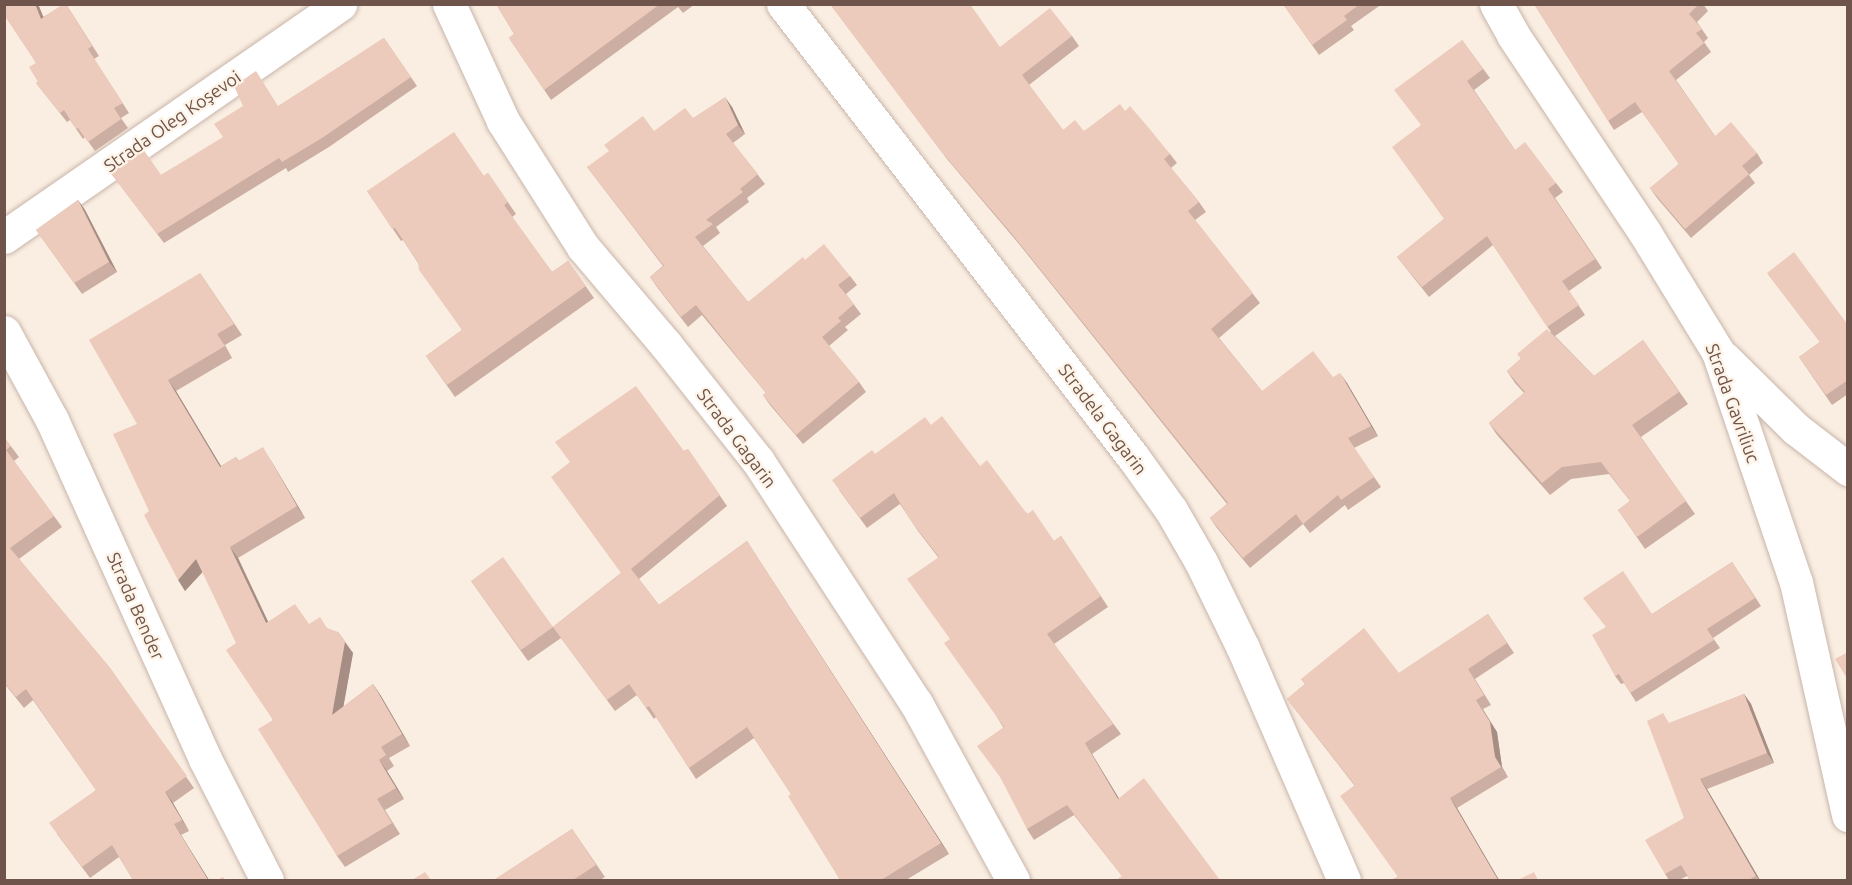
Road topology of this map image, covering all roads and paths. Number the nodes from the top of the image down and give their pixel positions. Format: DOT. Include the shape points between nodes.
graph roads {
  1 [pos="340,4"];
  2 [pos="449,4"];
  3 [pos="783,4"];
  4 [pos="1496,4"];
  5 [pos="4,237"];
  6 [pos="4,332"];
  7 [pos="1718,352"];
  8 [pos="1848,469"];
  9 [pos="1848,816"];
  10 [pos="267,880"];
  11 [pos="1013,880"];
  12 [pos="1344,880"];
  1 -- 5 [label="street, Strada Oleg Koşevoi"];
  2 -- 11 [label="street, Strada Gagarin" via="503,121 582,246 758,461 916,703"];
  3 -- 12 [label="street, Stradela Gagarin" via="1171,510 1202,562 1243,648"];
  4 -- 7 [label="street, Strada Gavriliuc"];
  6 -- 10 [label="street, Strada Bender" via="52,420 205,759"];
  7 -- 8 [label="street" via="1796,429"];
  7 -- 9 [label="street, Strada Gavriliuc" via="1796,582"];
}
